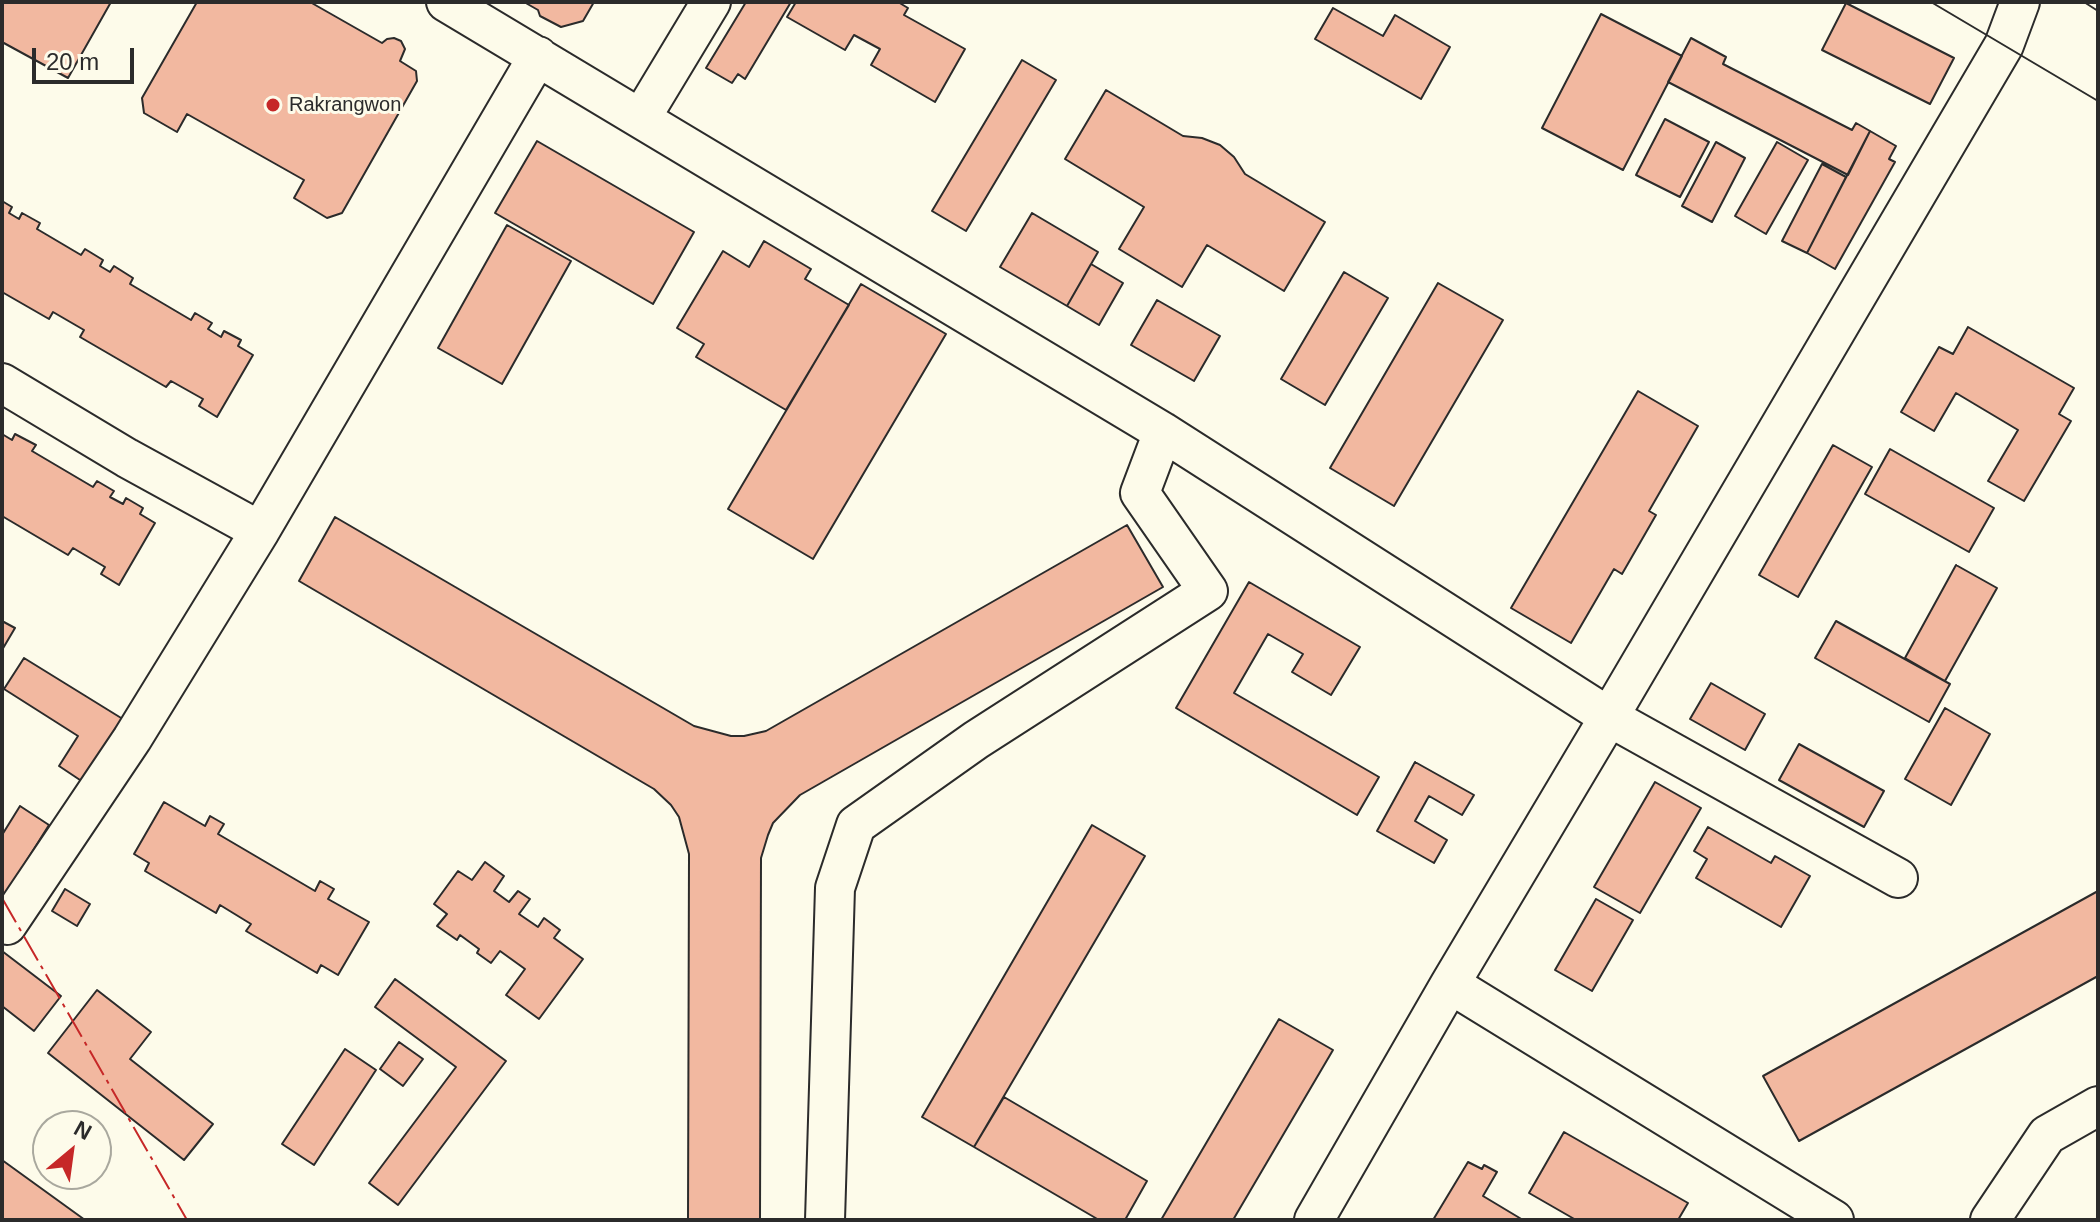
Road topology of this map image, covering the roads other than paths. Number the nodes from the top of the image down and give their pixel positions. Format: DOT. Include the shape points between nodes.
graph roads {
  1 [pos="446,2"];
  2 [pos="711,2"];
  3 [pos="2020,2"];
  4 [pos="538,56"];
  5 [pos="641,118"];
  6 [pos="2,383"];
  7 [pos="1163,432"];
  8 [pos="260,531"];
  9 [pos="1609,717"];
  10 [pos="1898,878"];
  11 [pos="7,925"];
  12 [pos="1450,984"];
  13 [pos="2098,1106"];
  14 [pos="825,1220"];
  15 [pos="1314,1220"];
  16 [pos="1834,1220"];
  17 [pos="1990,1220"];
  1 -- 4 [label="street"];
  2 -- 5 [label="street"];
  3 -- 9 [label="street" via="2004,45"];
  4 -- 5 [label="street"];
  4 -- 8 [label="street"];
  5 -- 7 [label="street"];
  6 -- 8 [label="street"];
  7 -- 9 [label="street"];
  7 -- 14 [label="street" via="1140,493 1208,591 976,740 856,825 835,888"];
  8 -- 11 [label="street" via="132,739"];
  9 -- 10 [label="street"];
  9 -- 12 [label="street"];
  12 -- 15 [label="street"];
  12 -- 16 [label="street"];
  13 -- 17 [label="street" via="2047,1135"];
}
